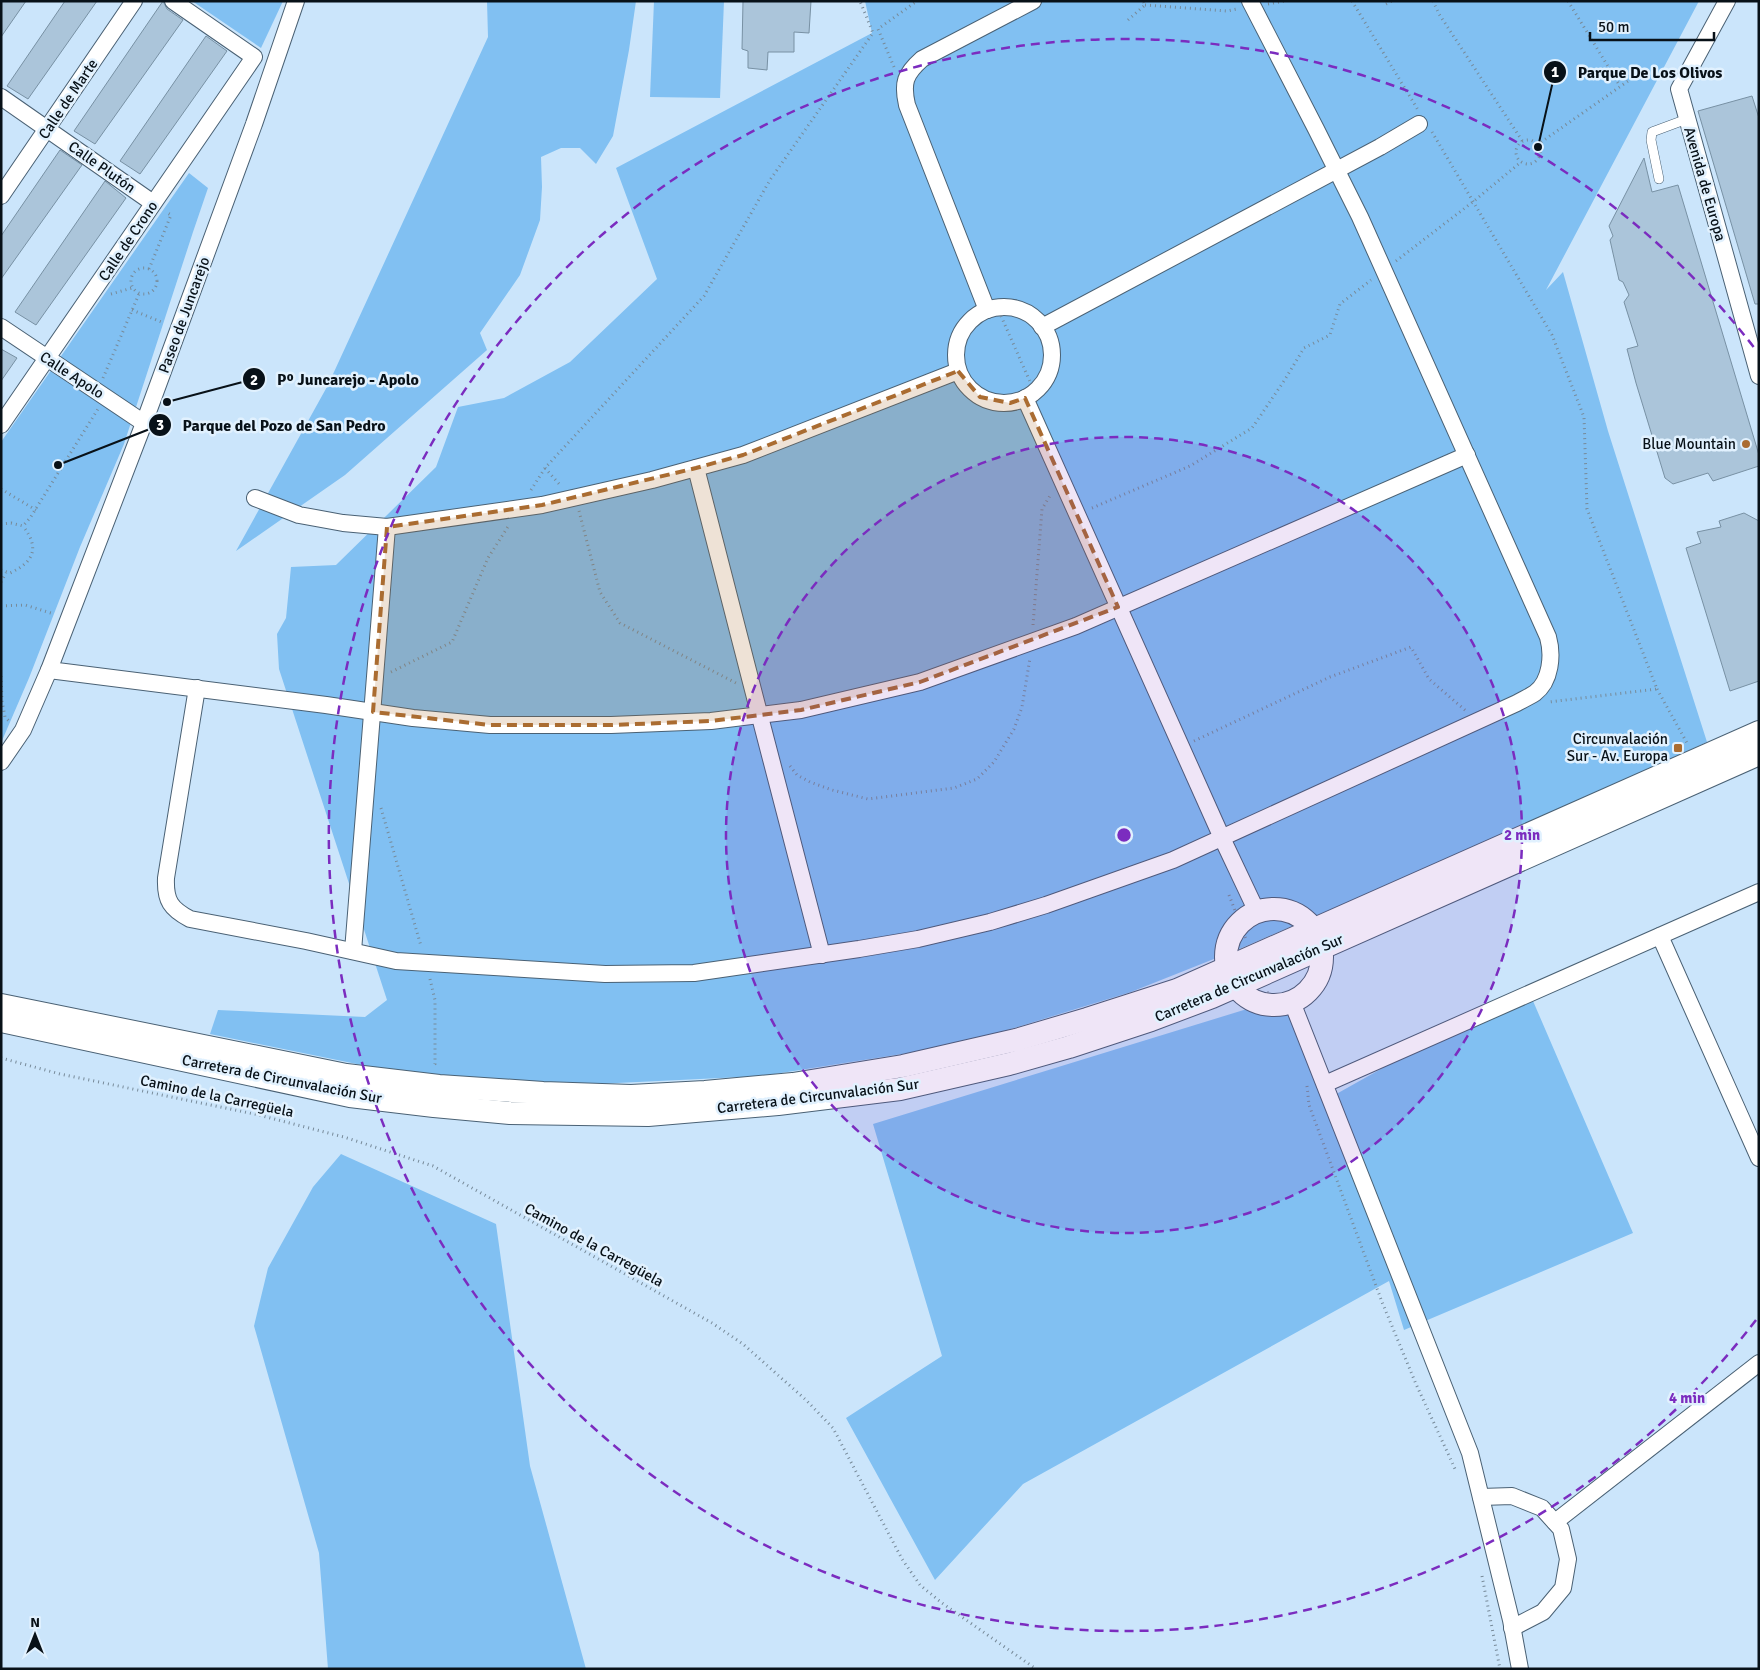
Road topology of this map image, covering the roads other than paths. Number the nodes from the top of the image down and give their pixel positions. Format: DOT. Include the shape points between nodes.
graph roads {
  1 [pos="134,1"];
  2 [pos="173,1"];
  3 [pos="296,1"];
  4 [pos="1033,1"];
  5 [pos="1727,1"];
  6 [pos="1254,4"];
  7 [pos="1,97"];
  8 [pos="1687,119"];
  9 [pos="1424,123"];
  10 [pos="47,129"];
  11 [pos="1336,170"];
  12 [pos="1659,179"];
  13 [pos="1,196"];
  14 [pos="153,203"];
  15 [pos="994,311"];
  16 [pos="1752,324"];
  17 [pos="1,327"];
  18 [pos="1042,327"];
  19 [pos="47,359"];
  20 [pos="958,371"];
  21 [pos="1759,376"];
  22 [pos="1028,392"];
  23 [pos="144,423"];
  24 [pos="1,424"];
  25 [pos="1467,455"];
  26 [pos="696,468"];
  27 [pos="255,498"];
  28 [pos="387,527"];
  29 [pos="1118,607"];
  30 [pos="49,670"];
  31 [pos="197,688"];
  32 [pos="373,712"];
  33 [pos="760,715"];
  34 [pos="1759,732"];
  35 [pos="1759,754"];
  36 [pos="1,762"];
  37 [pos="1222,838"];
  38 [pos="1759,892"];
  39 [pos="1257,912"];
  40 [pos="1660,936"];
  41 [pos="1318,939"];
  42 [pos="353,951"];
  43 [pos="822,955"];
  44 [pos="1240,977"];
  45 [pos="1,1004"];
  46 [pos="1285,1004"];
  47 [pos="1,1021"];
  48 [pos="1325,1084"];
  49 [pos="1759,1158"];
  50 [pos="1759,1363"];
  51 [pos="1481,1497"];
  52 [pos="1555,1522"];
  53 [pos="1512,1628"];
  54 [pos="1520,1669"];
  1 -- 10 [label="street, Calle de Marte"];
  2 -- 14 [label="street, Calle de Crono" via="254,57"];
  3 -- 23 [label="street, Paseo de Juncarejo"];
  4 -- 15 [label="street" via="922,59 910,70 906,82 907,105"];
  5 -- 8 [label="street, Avenida de Europa" via="1679,89"];
  6 -- 11 [label="street"];
  7 -- 10 [label="street, Calle Plutón"];
  8 -- 12 [label="lane" via="1652,132 1650,140"];
  8 -- 16 [label="street, Avenida de Europa"];
  9 -- 11 [label="street"];
  10 -- 13 [label="street, Calle de Marte"];
  10 -- 14 [label="street, Calle Plutón"];
  11 -- 18 [label="street"];
  11 -- 25 [label="street"];
  14 -- 19 [label="street, Calle de Crono"];
  15 -- 18 [label="street" via="1002,307 1018,309 1033,317"];
  15 -- 20 [label="street" via="974,318 963,329 957,343"];
  16 -- 21 [label="street, Avenida de Europa"];
  17 -- 19 [label="street, Calle Apolo"];
  18 -- 22 [label="street" via="1051,343 1052,359 1048,375 1038,389"];
  19 -- 23 [label="street, Calle Apolo"];
  19 -- 24 [label="street, Calle de Crono"];
  20 -- 22 [label="street" via="968,387 980,397 995,402 1010,403"];
  20 -- 26 [label="street" via="743,455"];
  22 -- 29 [label="street"];
  23 -- 30 [label="street, Paseo de Juncarejo"];
  25 -- 29 [label="street"];
  25 -- 37 [label="street" via="1548,637 1551,659 1547,676 1536,693 1517,703"];
  26 -- 28 [label="street" via="542,505"];
  26 -- 33 [label="street"];
  27 -- 28 [label="street" via="299,515"];
  28 -- 32 [label="street"];
  29 -- 33 [label="street" via="1076,626 920,682 801,710"];
  29 -- 37 [label="street"];
  30 -- 31 [label="street"];
  30 -- 36 [label="street, Paseo de Juncarejo" via="23,730"];
  31 -- 32 [label="street"];
  31 -- 42 [label="street" via="166,878 165,891 170,903 177,912 190,919"];
  32 -- 33 [label="street" via="490,725 711,721"];
  32 -- 42 [label="street"];
  33 -- 43 [label="street"];
  34 -- 41 [label="street, Carretera de Circunvalación Sur"];
  35 -- 41 [label="street, Carretera de Circunvalación Sur"];
  37 -- 39 [label="street"];
  37 -- 43 [label="street" via="1173,860 990,922 918,939"];
  38 -- 40 [label="street"];
  39 -- 41 [label="street" via="1274,909 1290,912 1305,920"];
  39 -- 44 [label="street" via="1244,920 1227,944 1226,960"];
  40 -- 48 [label="street"];
  40 -- 49 [label="street"];
  41 -- 44 [label="street, Carretera de Circunvalación Sur"];
  41 -- 44 [label="street, Carretera de Circunvalación Sur"];
  41 -- 46 [label="street" via="1322,965 1317,981 1306,994"];
  42 -- 43 [label="street" via="396,961 605,974 694,973"];
  44 -- 45 [label="street, Carretera de Circunvalación Sur" via="1177,990 1016,1040 903,1066 793,1084 631,1096 515,1092 346,1075"];
  44 -- 46 [label="street" via="1248,998 1262,1004"];
  44 -- 47 [label="street, Carretera de Circunvalación Sur" via="1151,1020 1009,1064 909,1086 778,1104 648,1115 510,1112 350,1096"];
  46 -- 48 [label="street"];
  48 -- 51 [label="street" via="1470,1453"];
  50 -- 52 [label="street"];
  51 -- 52 [label="street" via="1512,1496 1542,1508"];
  51 -- 53 [label="street"];
  52 -- 53 [label="street" via="1561,1528 1568,1559 1563,1588 1543,1612"];
  53 -- 54 [label="street"];
}
